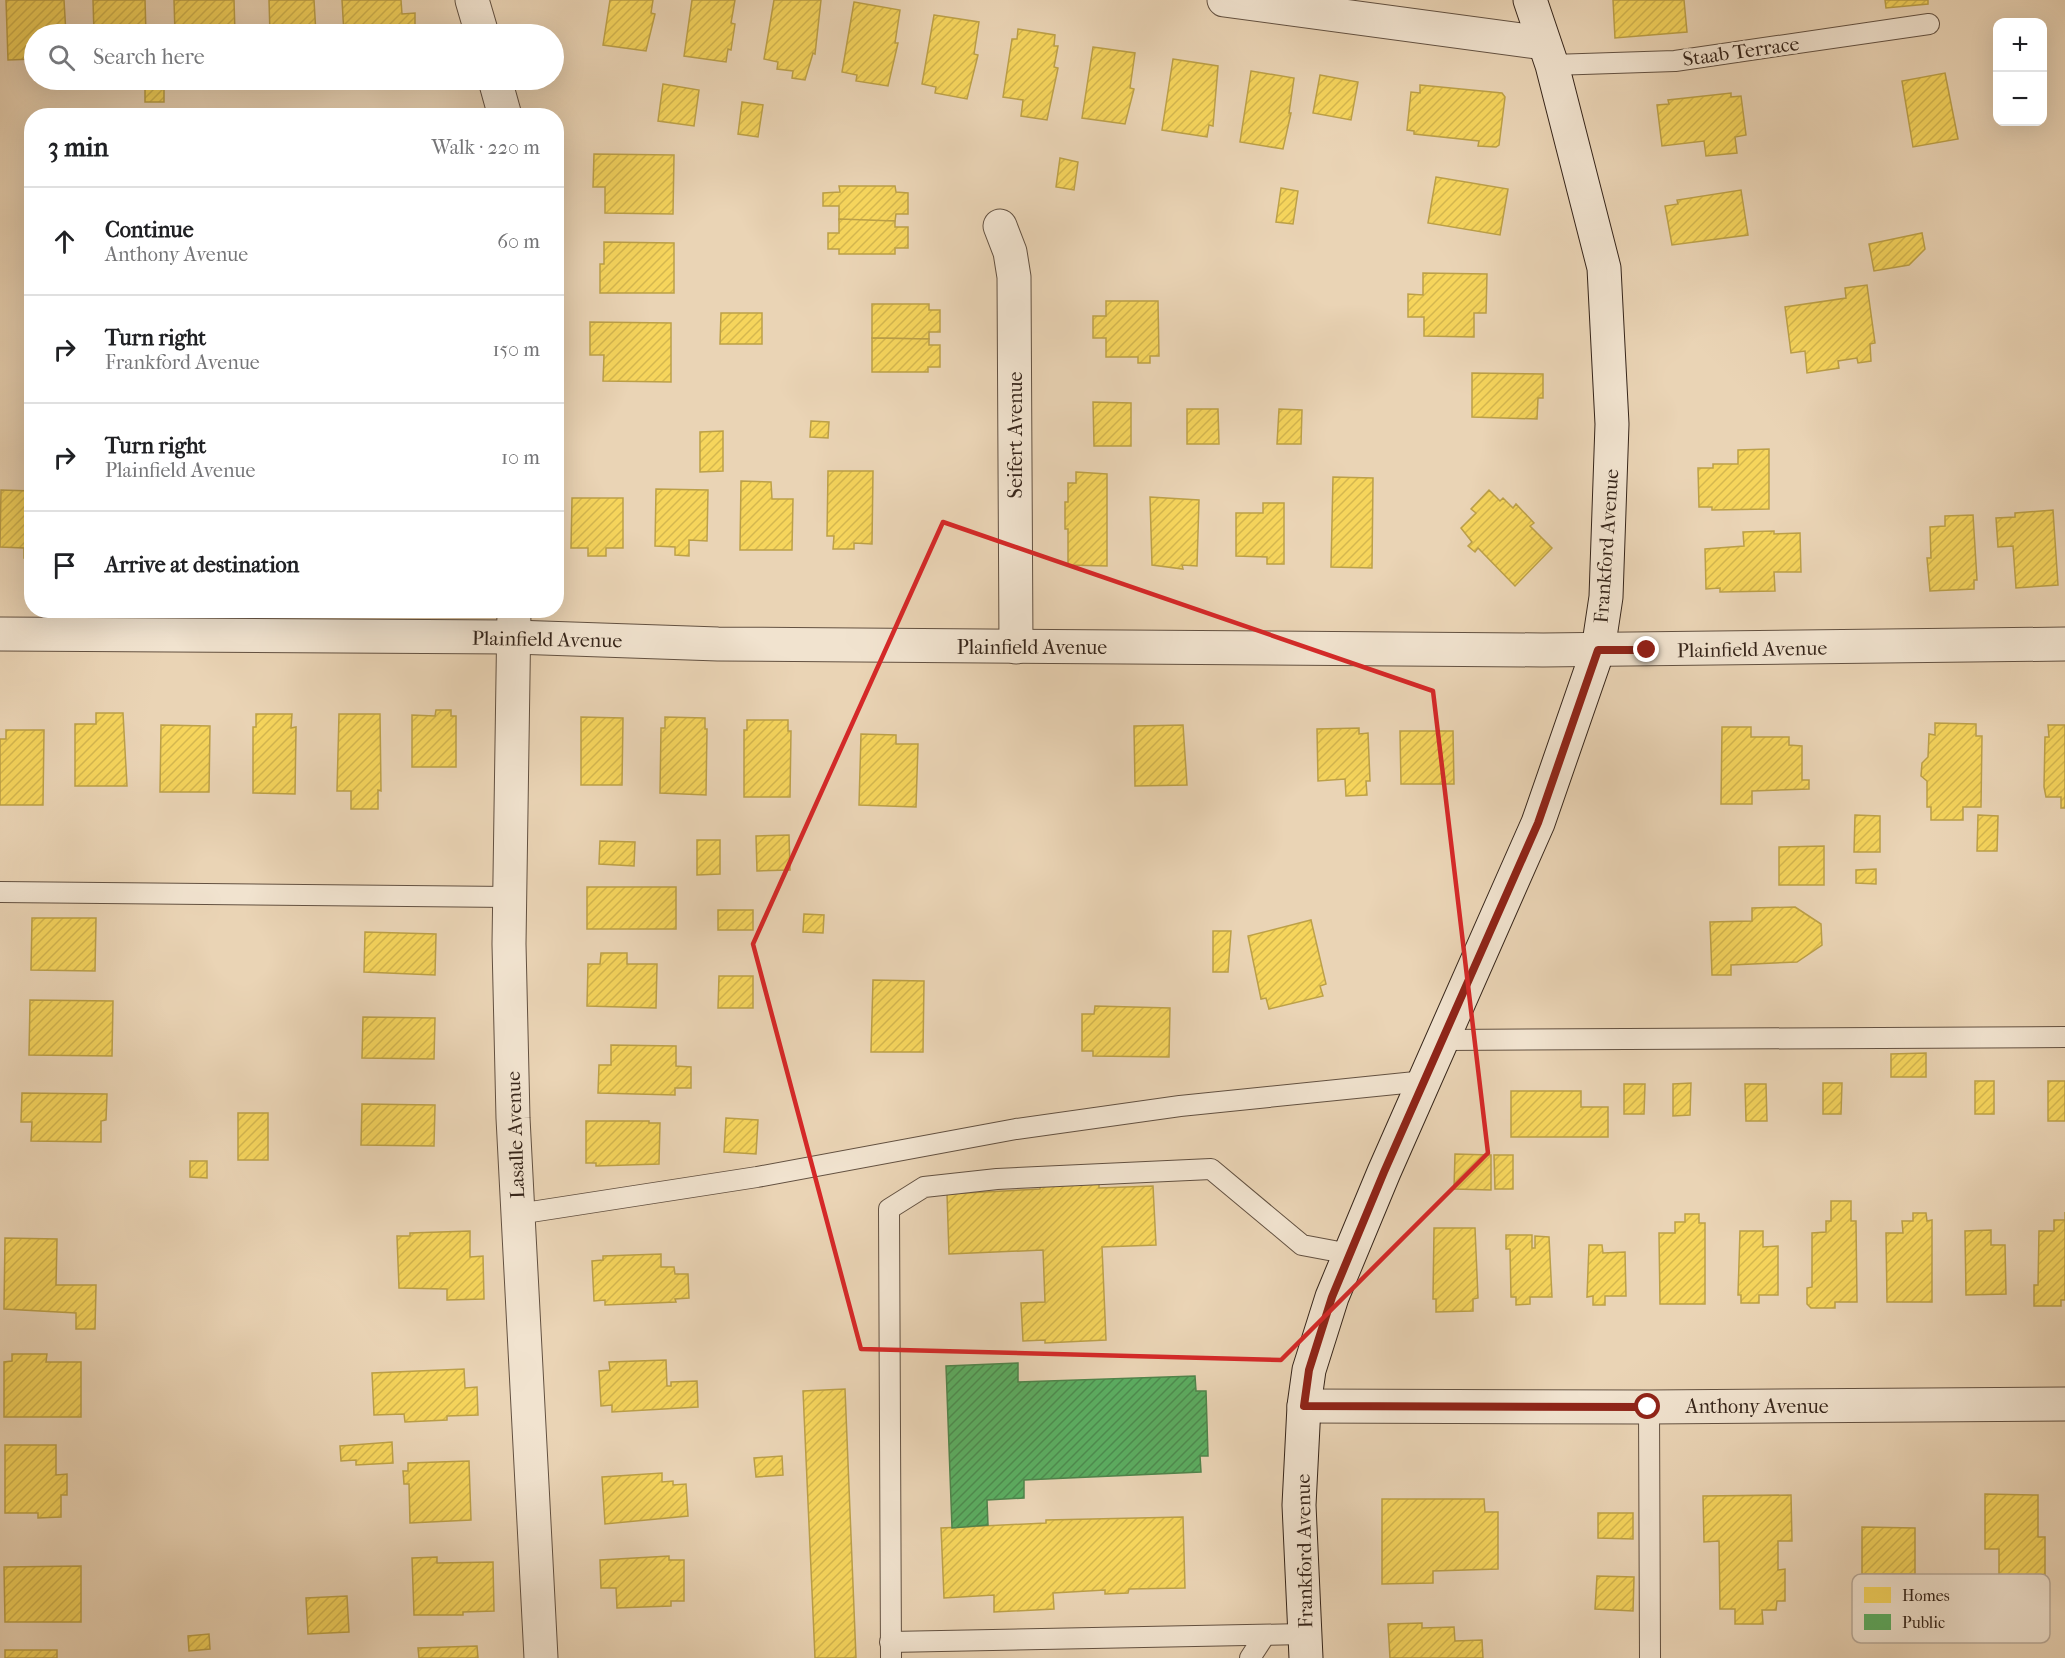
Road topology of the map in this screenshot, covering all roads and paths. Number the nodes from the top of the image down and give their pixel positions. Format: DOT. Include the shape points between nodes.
graph roads {
  1 [pos="472,0"];
  2 [pos="1224,0"];
  3 [pos="1530,0"];
  4 [pos="479,24"];
  5 [pos="1929,24"];
  6 [pos="1548,54"];
  7 [pos="498,90"];
  8 [pos="503,108"];
  9 [pos="1000,226"];
  10 [pos="514,624"];
  11 [pos="0,634"];
  12 [pos="2065,644"];
  13 [pos="1016,647"];
  14 [pos="1598,650"];
  15 [pos="0,892"];
  16 [pos="509,897"];
  17 [pos="2065,1037"];
  18 [pos="1443,1040"];
  19 [pos="1425,1081"];
  20 [pos="518,1214"];
  21 [pos="1350,1254"];
  22 [pos="2065,1404"];
  23 [pos="1304,1406"];
  24 [pos="1648,1407"];
  25 [pos="1265,1635"];
  26 [pos="1305,1646"];
  27 [pos="891,1650"];
  28 [pos="541,1658"];
  29 [pos="1250,1658"];
  30 [pos="1650,1658"];
  1 -- 4 [label="street"];
  2 -- 6 [label="street"];
  3 -- 6 [label="street, Frankford Avenue"];
  5 -- 6 [label="lane, Staab Terrace" via="1676,61"];
  6 -- 14 [label="street, Frankford Avenue" via="1604,268 1612,424 1611,499 1606,597"];
  7 -- 8 [label="street"];
  9 -- 13 [label="street, Seifert Avenue" via="1014,277"];
  10 -- 11 [label="street, Plainfield Avenue"];
  10 -- 13 [label="street, Plainfield Avenue" via="717,644"];
  10 -- 16 [label="street, Lasalle Avenue"];
  12 -- 14 [label="street, Plainfield Avenue"];
  13 -- 14 [label="street, Plainfield Avenue"];
  14 -- 18 [label="street, Frankford Avenue" via="1538,823"];
  15 -- 16 [label="lane"];
  16 -- 20 [label="street, Lasalle Avenue"];
  17 -- 18 [label="lane"];
  18 -- 19 [label="street, Frankford Avenue"];
  19 -- 20 [label="lane" via="1180,1106 1016,1129 757,1177"];
  19 -- 21 [label="street, Frankford Avenue"];
  20 -- 28 [label="street, Lasalle Avenue"];
  21 -- 23 [label="street, Frankford Avenue" via="1309,1370"];
  21 -- 27 [label="lane" via="1302,1245 1211,1169 997,1179 924,1187 890,1209"];
  22 -- 24 [label="street, Anthony Avenue"];
  23 -- 24 [label="street, Anthony Avenue"];
  23 -- 26 [label="street, Frankford Avenue" via="1299,1505"];
  24 -- 30 [label="lane"];
  25 -- 26 [label="lane"];
  25 -- 27 [label="lane"];
  25 -- 29 [label="lane"];
}
